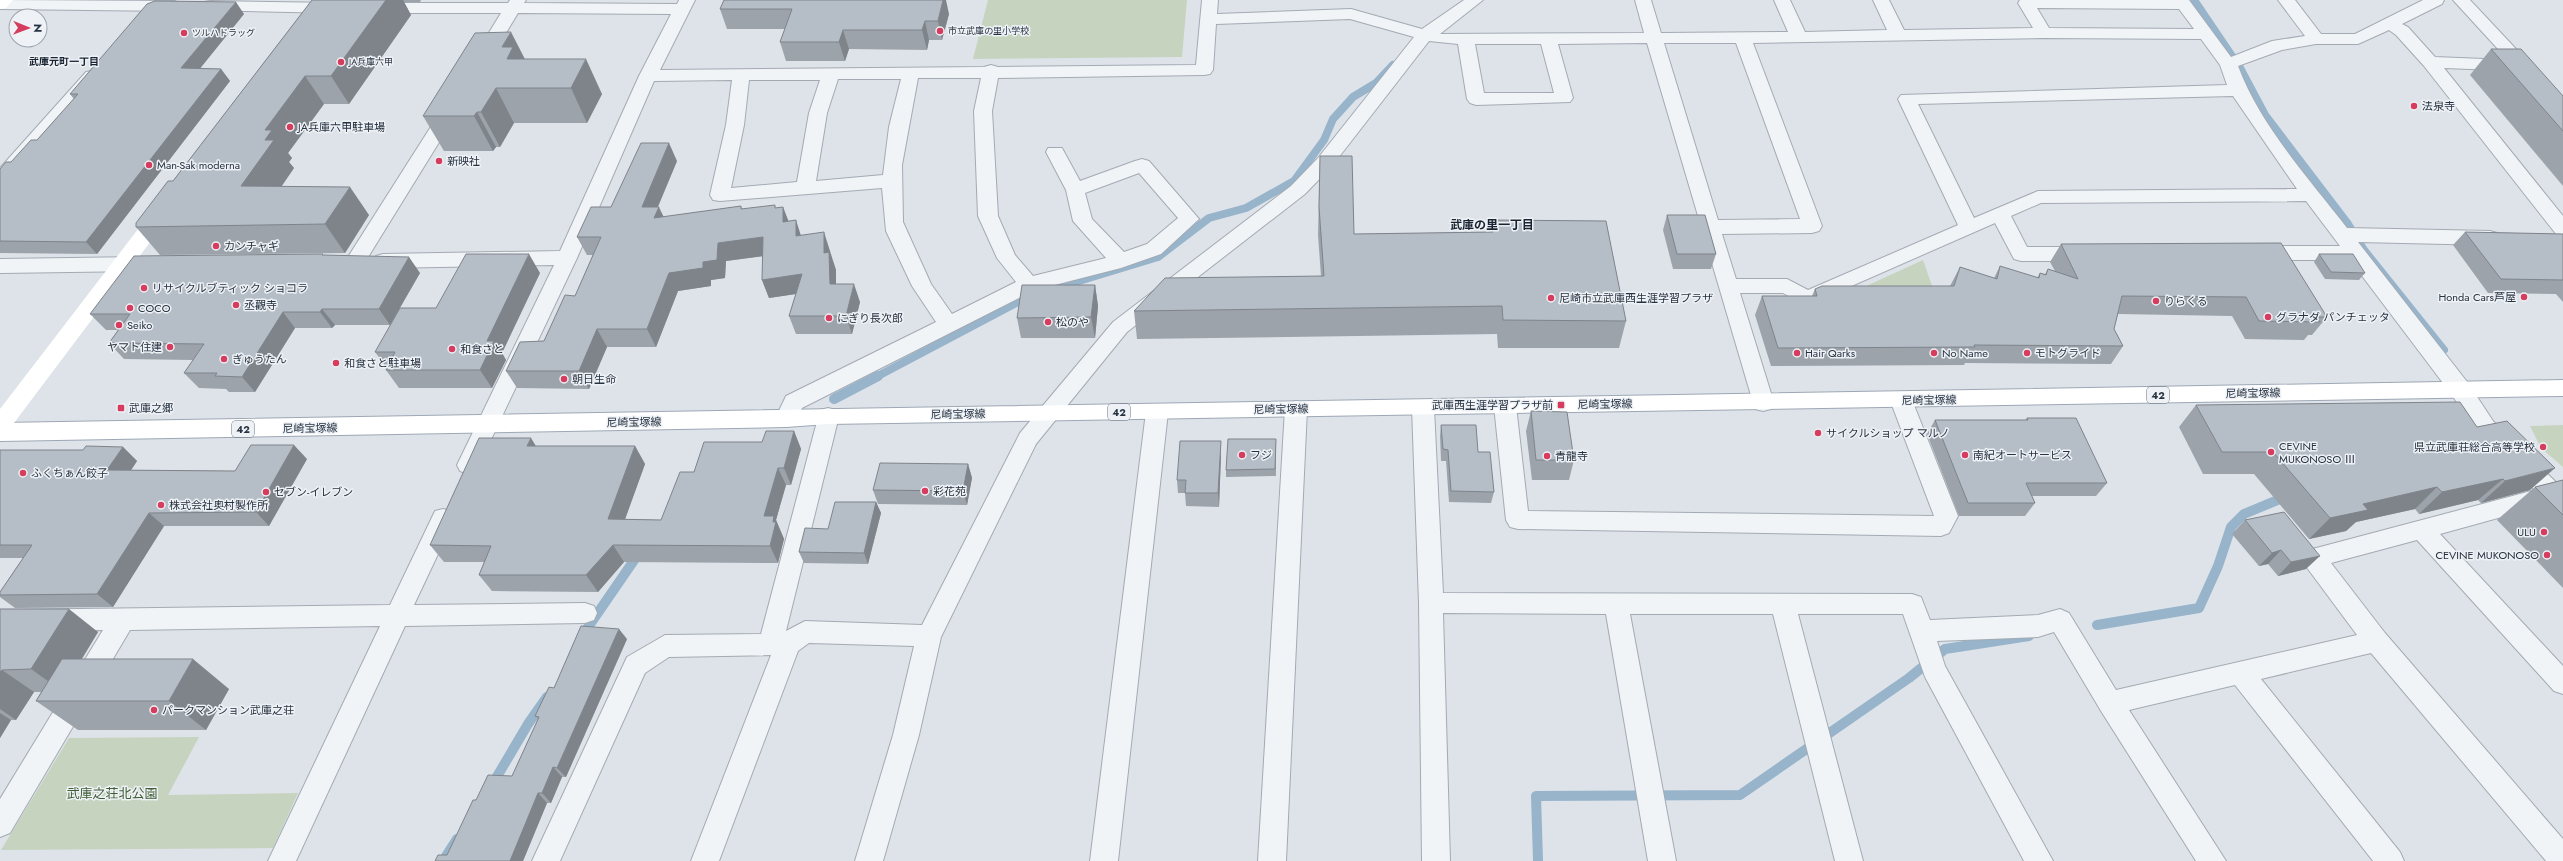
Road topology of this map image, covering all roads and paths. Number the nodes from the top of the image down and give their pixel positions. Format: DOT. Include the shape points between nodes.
graph roads {
  1 [pos="4,0"];
  2 [pos="1210,0"];
  3 [pos="1475,0"];
  4 [pos="1643,0"];
  5 [pos="1782,0"];
  6 [pos="1881,0"];
  7 [pos="2286,0"];
  8 [pos="2436,0"];
  9 [pos="2461,0"];
  10 [pos="2182,2"];
  11 [pos="157,3"];
  12 [pos="0,4"];
  13 [pos="319,4"];
  14 [pos="684,4"];
  15 [pos="516,5"];
  16 [pos="2406,6"];
  17 [pos="1208,19"];
  18 [pos="140,22"];
  19 [pos="2388,23"];
  20 [pos="302,26"];
  21 [pos="2044,33"];
  22 [pos="2205,34"];
  23 [pos="1425,35"];
  24 [pos="1898,36"];
  25 [pos="1799,37"];
  26 [pos="1656,38"];
  27 [pos="1743,38"];
  28 [pos="1466,39"];
  29 [pos="1548,39"];
  30 [pos="2316,39"];
  31 [pos="106,61"];
  32 [pos="2430,62"];
  33 [pos="2228,64"];
  34 [pos="475,69"];
  35 [pos="991,70"];
  36 [pos="911,72"];
  37 [pos="831,73"];
  38 [pos="741,75"];
  39 [pos="648,76"];
  40 [pos="2238,90"];
  41 [pos="459,96"];
  42 [pos="1055,152"];
  43 [pos="0,180"];
  44 [pos="892,181"];
  45 [pos="806,187"];
  46 [pos="1075,190"];
  47 [pos="174,195"];
  48 [pos="2311,195"];
  49 [pos="2000,214"];
  50 [pos="1711,227"];
  51 [pos="1969,228"];
  52 [pos="2558,236"];
  53 [pos="2508,238"];
  54 [pos="2352,240"];
  55 [pos="2236,253"];
  56 [pos="2108,254"];
  57 [pos="567,258"];
  58 [pos="1121,261"];
  59 [pos="122,264"];
  60 [pos="161,264"];
  61 [pos="0,266"];
  62 [pos="1029,284"];
  63 [pos="1729,286"];
  64 [pos="949,323"];
  65 [pos="2563,388"];
  66 [pos="2460,389"];
  67 [pos="1901,400"];
  68 [pos="1763,403"];
  69 [pos="1505,406"];
  70 [pos="1423,408"];
  71 [pos="1296,409"];
  72 [pos="1051,412"];
  73 [pos="1157,412"];
  74 [pos="828,416"];
  75 [pos="786,419"];
  76 [pos="0,425"];
  77 [pos="487,425"];
  78 [pos="0,432"];
  79 [pos="2558,498"];
  80 [pos="2421,529"];
  81 [pos="1431,603"];
  82 [pos="1616,604"];
  83 [pos="1783,604"];
  84 [pos="586,613"];
  85 [pos="397,614"];
  86 [pos="0,621"];
  87 [pos="122,621"];
  88 [pos="1921,631"];
  89 [pos="929,636"];
  90 [pos="2376,641"];
  91 [pos="780,644"];
  92 [pos="2240,672"];
  93 [pos="2563,684"];
  94 [pos="2110,702"];
  95 [pos="2,817"];
  96 [pos="2385,860"];
  97 [pos="2563,860"];
  98 [pos="282,861"];
  99 [pos="546,861"];
  100 [pos="705,861"];
  101 [pos="869,861"];
  102 [pos="1104,861"];
  103 [pos="1272,861"];
  104 [pos="1436,861"];
  105 [pos="1662,861"];
  106 [pos="1849,861"];
  107 [pos="2038,861"];
  108 [pos="2212,861"];
  1 -- 12 [label="main road"];
  2 -- 17 [label="street"];
  3 -- 23 [label="street"];
  4 -- 26 [label="street"];
  5 -- 25 [label="street"];
  6 -- 24 [label="street"];
  7 -- 30 [label="street"];
  8 -- 16 [label="street"];
  9 -- 32 [label="street" via="2523,66"];
  10 -- 21 [label="street" via="2026,3"];
  10 -- 22 [label="street"];
  11 -- 12 [label="street"];
  11 -- 13 [label="street"];
  11 -- 18 [label="street"];
  13 -- 15 [label="street" via="356,8"];
  13 -- 20 [label="main road"];
  14 -- 15 [label="street"];
  14 -- 39 [label="street"];
  15 -- 34 [label="street"];
  16 -- 19 [label="street"];
  17 -- 23 [label="street" via="1351,14"];
  17 -- 35 [label="street" via="1204,70"];
  19 -- 30 [label="street" via="2358,39"];
  19 -- 32 [label="street" via="2402,31"];
  21 -- 22 [label="street"];
  21 -- 24 [label="street"];
  22 -- 33 [label="street"];
  23 -- 28 [label="street" via="1439,39"];
  23 -- 72 [label="street" via="1325,162 1298,190 1120,327 1062,395"];
  24 -- 25 [label="street"];
  25 -- 27 [label="street"];
  26 -- 27 [label="street"];
  26 -- 29 [label="street"];
  26 -- 50 [label="street"];
  27 -- 50 [label="street" via="1812,226"];
  28 -- 29 [label="street"];
  28 -- 29 [label="street" via="1476,99 1564,98"];
  30 -- 33 [label="street" via="2278,45"];
  31 -- 43 [label="street"];
  32 -- 52 [label="street"];
  33 -- 40 [label="street"];
  35 -- 36 [label="street"];
  35 -- 62 [label="street" via="984,112 988,216 1007,258"];
  36 -- 37 [label="street"];
  36 -- 44 [label="street" via="901,109"];
  37 -- 38 [label="street"];
  37 -- 45 [label="street" via="818,113"];
  38 -- 39 [label="street"];
  38 -- 45 [label="street" via="735,125 720,195"];
  39 -- 57 [label="street"];
  40 -- 48 [label="street"];
  40 -- 51 [label="street" via="1907,99"];
  41 -- 57 [label="street" via="347,262"];
  42 -- 46 [label="street"];
  44 -- 45 [label="street"];
  44 -- 64 [label="street" via="893,224 916,278"];
  46 -- 58 [label="street" via="1083,222"];
  46 -- 58 [label="street" via="1142,164 1189,219 1154,248"];
  47 -- 59 [label="main road"];
  48 -- 49 [label="street" via="2038,197"];
  48 -- 54 [label="street"];
  49 -- 51 [label="street"];
  49 -- 56 [label="street" via="2021,254"];
  50 -- 63 [label="street"];
  51 -- 63 [label="street" via="1806,299 1786,286"];
  53 -- 54 [label="street"];
  54 -- 55 [label="street"];
  54 -- 66 [label="street"];
  57 -- 77 [label="street"];
  58 -- 62 [label="street"];
  59 -- 60 [label="street"];
  59 -- 61 [label="street"];
  59 -- 76 [label="main road"];
  62 -- 64 [label="street"];
  63 -- 68 [label="street"];
  64 -- 75 [label="street" via="794,402"];
  65 -- 66 [label="main road, 尼崎宝塚線 / 42"];
  66 -- 67 [label="main road, 尼崎宝塚線 / 42"];
  66 -- 79 [label="street" via="2485,427"];
  67 -- 68 [label="main road, 尼崎宝塚線 / 42"];
  67 -- 69 [label="street" via="1946,516 1941,526 1518,520"];
  68 -- 69 [label="main road, 尼崎宝塚線 / 42"];
  69 -- 70 [label="main road, 尼崎宝塚線 / 42"];
  70 -- 71 [label="main road, 尼崎宝塚線 / 42"];
  70 -- 81 [label="street"];
  71 -- 73 [label="main road, 尼崎宝塚線 / 42"];
  71 -- 103 [label="street"];
  72 -- 73 [label="main road, 尼崎宝塚線 / 42"];
  72 -- 74 [label="main road, 尼崎宝塚線 / 42"];
  72 -- 89 [label="street" via="1028,439"];
  73 -- 102 [label="street"];
  74 -- 75 [label="main road, 尼崎宝塚線 / 42"];
  74 -- 91 [label="street"];
  75 -- 77 [label="main road, 尼崎宝塚線 / 42"];
  77 -- 78 [label="main road, 尼崎宝塚線 / 42"];
  77 -- 85 [label="street"];
  79 -- 80 [label="street"];
  80 -- 90 [label="street" via="2312,558"];
  80 -- 93 [label="street"];
  81 -- 82 [label="street"];
  81 -- 104 [label="street"];
  82 -- 83 [label="street"];
  82 -- 105 [label="street"];
  83 -- 88 [label="street" via="1912,604"];
  83 -- 106 [label="street"];
  84 -- 85 [label="street"];
  85 -- 87 [label="street"];
  85 -- 98 [label="street"];
  86 -- 87 [label="street"];
  87 -- 95 [label="street"];
  88 -- 94 [label="street" via="2038,626 2060,620"];
  88 -- 107 [label="street" via="1932,662"];
  89 -- 91 [label="street" via="805,632"];
  89 -- 101 [label="street" via="906,735"];
  90 -- 92 [label="street"];
  90 -- 97 [label="street"];
  91 -- 99 [label="street" via="665,646 636,665"];
  91 -- 100 [label="street"];
  92 -- 94 [label="street"];
  92 -- 96 [label="street"];
  94 -- 108 [label="street"];
}
